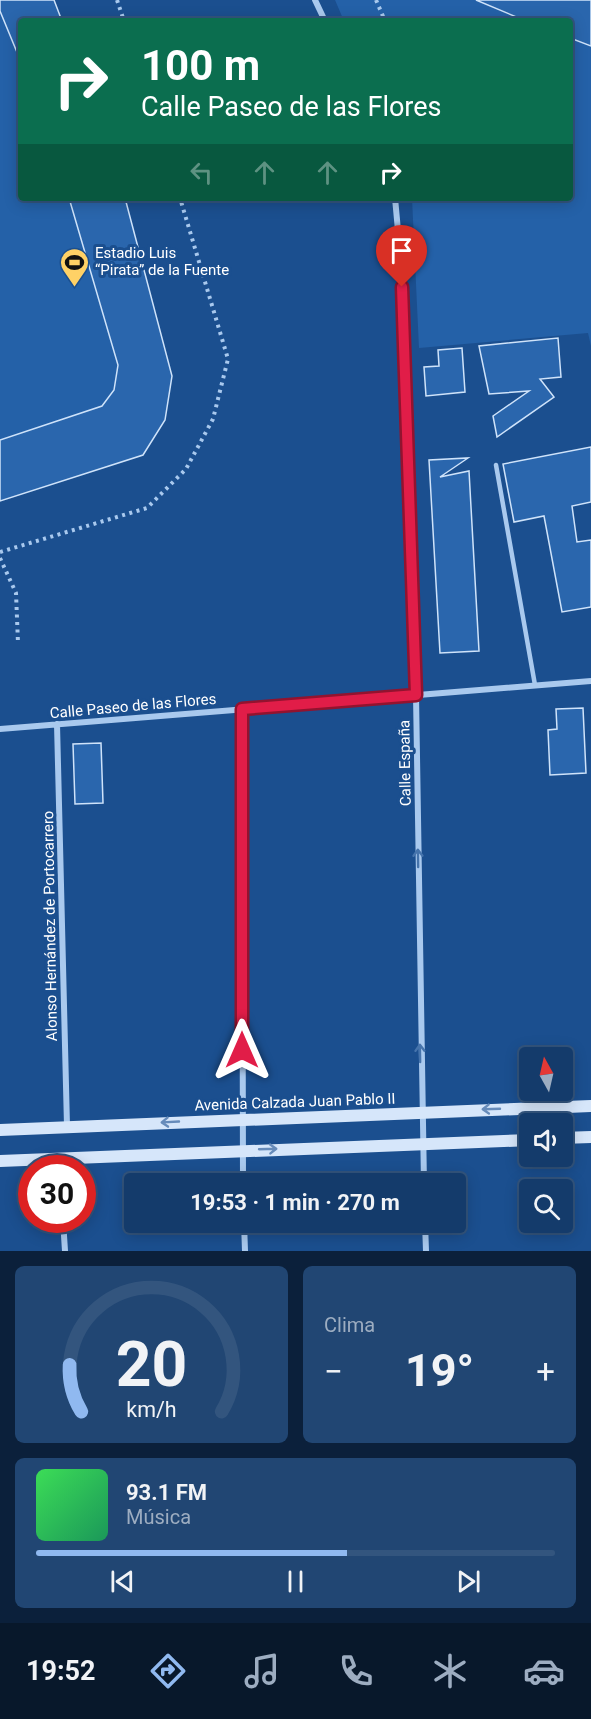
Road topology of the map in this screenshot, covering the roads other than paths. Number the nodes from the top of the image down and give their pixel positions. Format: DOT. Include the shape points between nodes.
graph roads {
  1 [pos="315,0"];
  2 [pos="324,18"];
  3 [pos="395,201"];
  4 [pos="496,465"];
  5 [pos="591,681"];
  6 [pos="536,685"];
  7 [pos="416,695"];
  8 [pos="242,709"];
  9 [pos="57,724"];
  10 [pos="0,729"];
  11 [pos="591,1106"];
  12 [pos="421,1112"];
  13 [pos="242,1119"];
  14 [pos="67,1126"];
  15 [pos="0,1130"];
  16 [pos="591,1137"];
  17 [pos="573,1138"];
  18 [pos="519,1141"];
  19 [pos="422,1145"];
  20 [pos="242,1150"];
  21 [pos="0,1161"];
  22 [pos="96,1161"];
  23 [pos="18,1162"];
  24 [pos="243,1173"];
  25 [pos="423,1173"];
  26 [pos="64,1233"];
  27 [pos="244,1233"];
  28 [pos="425,1233"];
  29 [pos="65,1251"];
  30 [pos="245,1251"];
  31 [pos="426,1251"];
  1 -- 2 [label="street"];
  3 -- 7 [label="street, Calle España" via="401,264"];
  4 -- 6 [label="lane"];
  5 -- 6 [label="street, Calle Paseo de las Flores"];
  6 -- 7 [label="street, Calle Paseo de las Flores"];
  7 -- 8 [label="street, Calle Paseo de las Flores"];
  12 -- 7 [label="street, Calle España, one-way"];
  8 -- 9 [label="street, Calle Paseo de las Flores"];
  8 -- 13 [label="street"];
  9 -- 10 [label="street, Calle Paseo de las Flores"];
  9 -- 14 [label="street, Alonso Hernández de Portocarrero"];
  11 -- 12 [label="main road, Avenida Calzada Juan Pablo II, one-way"];
  12 -- 13 [label="main road, Avenida Calzada Juan Pablo II"];
  12 -- 19 [label="street, Calle España"];
  13 -- 14 [label="main road, Avenida Calzada Juan Pablo II, one-way"];
  13 -- 20 [label="street"];
  14 -- 15 [label="main road, Avenida Calzada Juan Pablo II"];
  16 -- 17 [label="main road"];
  18 -- 19 [label="main road"];
  20 -- 19 [label="main road, one-way"];
  19 -- 25 [label="street, Calle España"];
  20 -- 22 [label="main road"];
  20 -- 24 [label="street"];
  21 -- 23 [label="main road"];
  26 -- 29 [label="street"];
  27 -- 30 [label="street"];
  28 -- 31 [label="street"];
}
